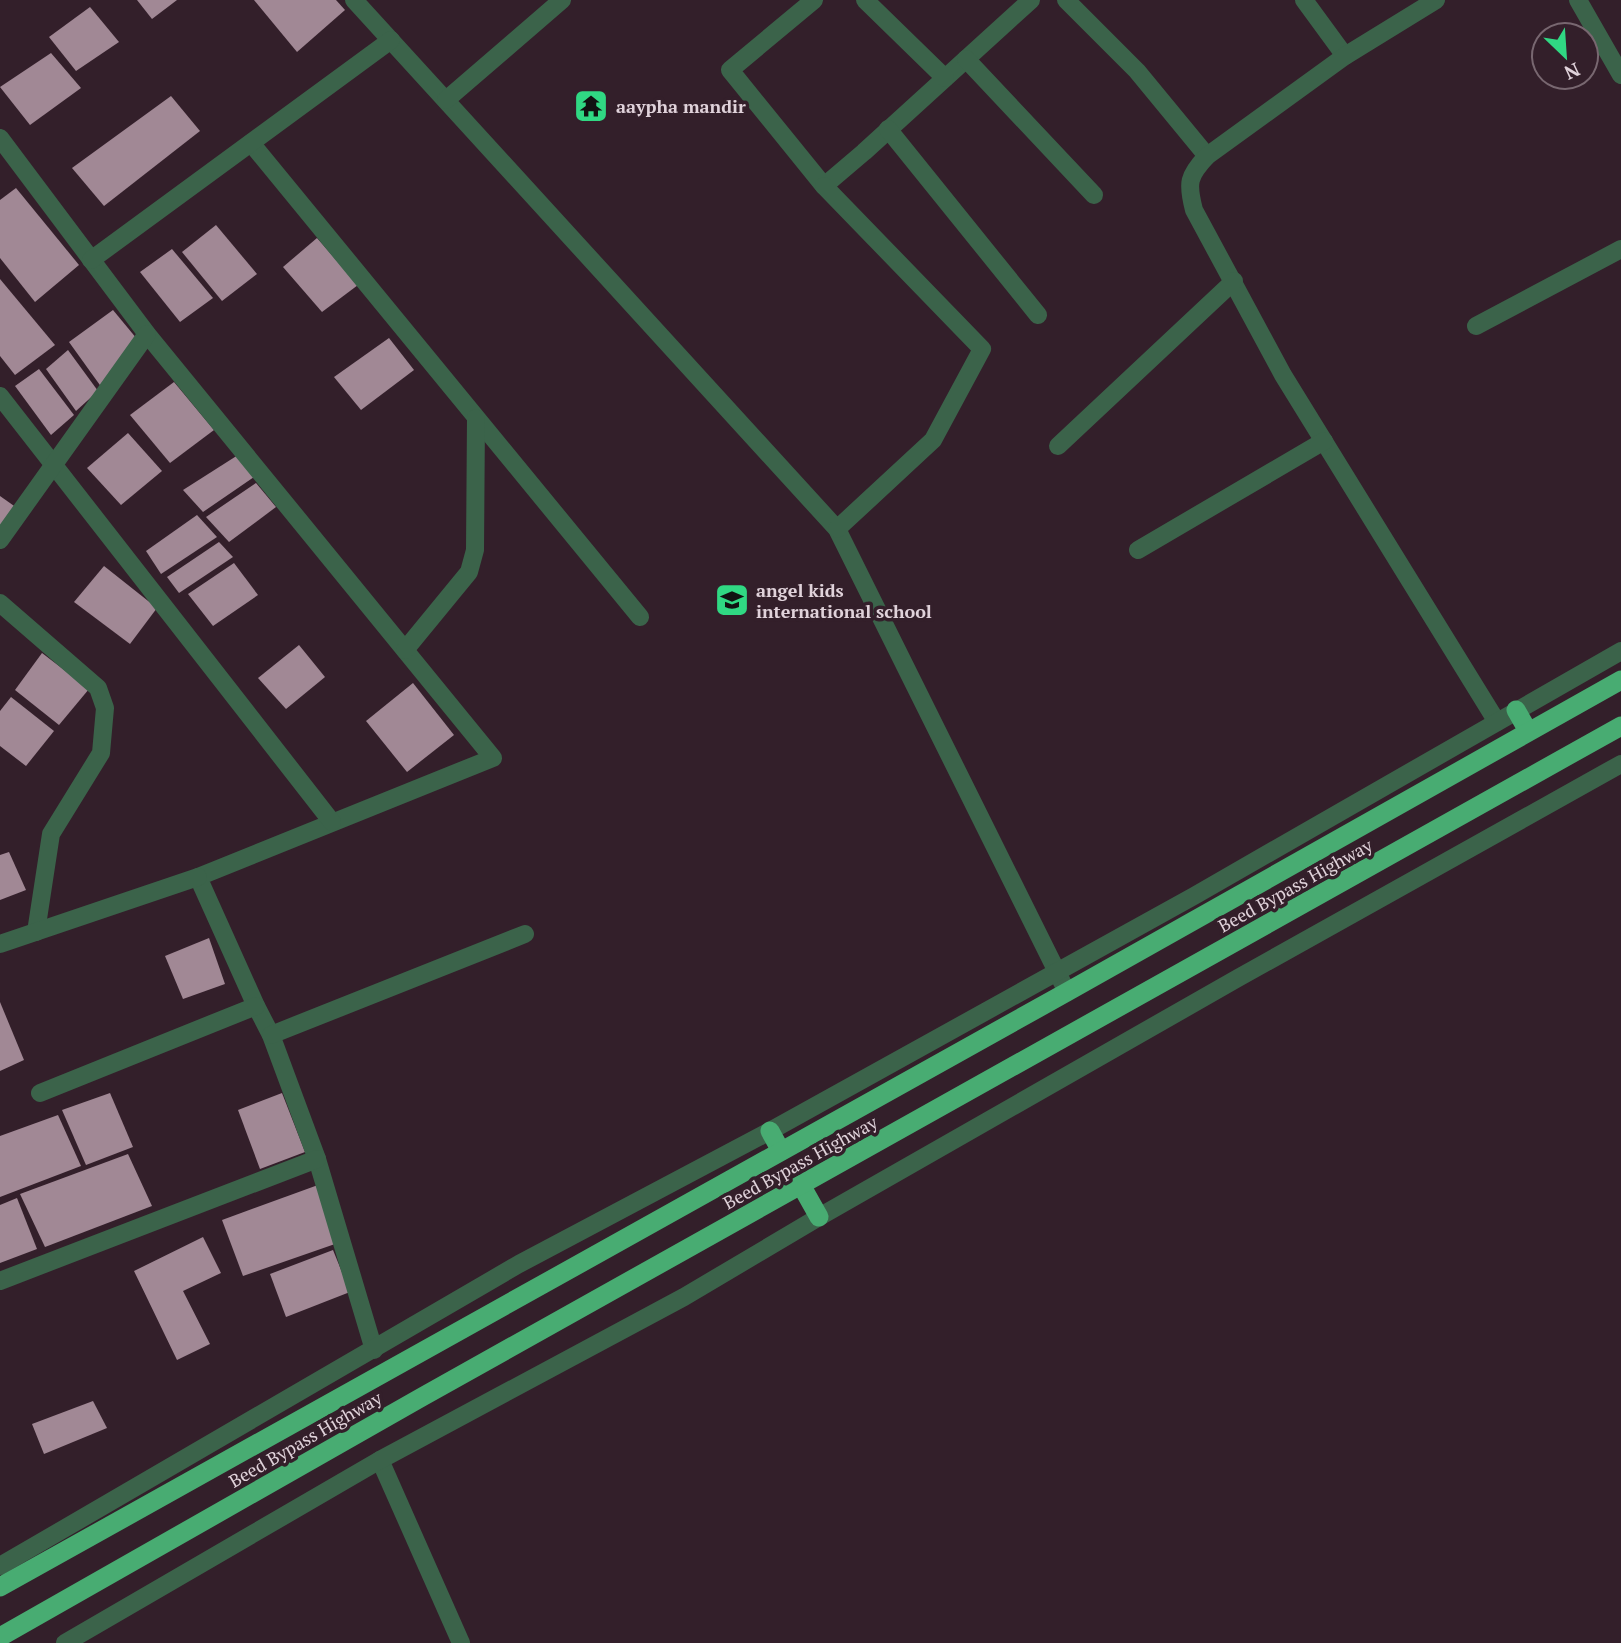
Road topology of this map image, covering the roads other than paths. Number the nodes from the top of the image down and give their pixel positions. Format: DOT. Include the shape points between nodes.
graph roads {
  1 [pos="354,0"];
  2 [pos="562,0"];
  3 [pos="814,0"];
  4 [pos="865,0"];
  5 [pos="1031,0"];
  6 [pos="1066,0"];
  7 [pos="1304,0"];
  8 [pos="1436,0"];
  9 [pos="1578,0"];
  10 [pos="391,40"];
  11 [pos="1345,56"];
  12 [pos="966,59"];
  13 [pos="1621,75"];
  14 [pos="944,78"];
  15 [pos="446,100"];
  16 [pos="888,129"];
  17 [pos="0,138"];
  18 [pos="251,143"];
  19 [pos="1208,156"];
  20 [pos="824,186"];
  21 [pos="1094,195"];
  22 [pos="1621,249"];
  23 [pos="91,260"];
  24 [pos="1234,281"];
  25 [pos="1038,315"];
  26 [pos="1476,326"];
  27 [pos="147,334"];
  28 [pos="0,396"];
  29 [pos="476,418"];
  30 [pos="1324,441"];
  31 [pos="1058,446"];
  32 [pos="54,465"];
  33 [pos="837,529"];
  34 [pos="0,540"];
  35 [pos="1138,550"];
  36 [pos="0,603"];
  37 [pos="640,617"];
  38 [pos="405,650"];
  39 [pos="1621,651"];
  40 [pos="1621,680"];
  41 [pos="1516,710"];
  42 [pos="1497,722"];
  43 [pos="1621,726"];
  44 [pos="1528,731"];
  45 [pos="1621,764"];
  46 [pos="332,822"];
  47 [pos="198,877"];
  48 [pos="36,932"];
  49 [pos="524,934"];
  50 [pos="0,944"];
  51 [pos="1057,972"];
  52 [pos="1067,992"];
  53 [pos="256,1006"];
  54 [pos="271,1035"];
  55 [pos="40,1093"];
  56 [pos="770,1131"];
  57 [pos="781,1151"];
  58 [pos="317,1159"];
  59 [pos="801,1185"];
  60 [pos="819,1217"];
  61 [pos="0,1281"];
  62 [pos="374,1350"];
  63 [pos="380,1460"];
  64 [pos="0,1566"];
  65 [pos="0,1587"];
  66 [pos="0,1637"];
  67 [pos="65,1643"];
  68 [pos="461,1643"];
  1 -- 10 [label="street"];
  2 -- 15 [label="street"];
  3 -- 20 [label="street" via="730,69"];
  4 -- 14 [label="street"];
  5 -- 12 [label="street"];
  6 -- 19 [label="street" via="1137,71"];
  7 -- 11 [label="street"];
  8 -- 11 [label="street"];
  9 -- 13 [label="street"];
  10 -- 15 [label="street"];
  10 -- 18 [label="street"];
  11 -- 19 [label="street"];
  12 -- 14 [label="street"];
  12 -- 21 [label="street"];
  14 -- 16 [label="street"];
  15 -- 33 [label="street"];
  16 -- 20 [label="street"];
  16 -- 25 [label="street"];
  17 -- 23 [label="street"];
  18 -- 23 [label="street"];
  18 -- 29 [label="street"];
  19 -- 24 [label="street" via="1194,170 1188,189 1194,210"];
  20 -- 33 [label="street" via="982,349 933,440"];
  22 -- 26 [label="street"];
  23 -- 27 [label="street"];
  24 -- 30 [label="street"];
  24 -- 31 [label="street"];
  27 -- 32 [label="street"];
  27 -- 38 [label="street"];
  28 -- 32 [label="street"];
  29 -- 37 [label="street"];
  29 -- 38 [label="street" via="475,550 469,572"];
  30 -- 35 [label="street"];
  30 -- 42 [label="street"];
  32 -- 34 [label="street"];
  32 -- 46 [label="street"];
  33 -- 51 [label="street"];
  36 -- 48 [label="street" via="98,688 105,708 102,753 51,834"];
  38 -- 46 [label="street" via="493,758"];
  39 -- 41 [label="street"];
  40 -- 44 [label="highway, Beed Bypass Highway"];
  41 -- 42 [label="street"];
  41 -- 44 [label="highway"];
  42 -- 51 [label="street"];
  43 -- 59 [label="highway, Beed Bypass Highway"];
  44 -- 52 [label="highway, Beed Bypass Highway"];
  45 -- 60 [label="street"];
  46 -- 47 [label="street"];
  47 -- 48 [label="street"];
  47 -- 53 [label="street"];
  48 -- 50 [label="street"];
  49 -- 54 [label="street"];
  51 -- 52 [label="street"];
  51 -- 56 [label="street"];
  52 -- 57 [label="highway, Beed Bypass Highway"];
  53 -- 54 [label="street"];
  53 -- 55 [label="street"];
  54 -- 58 [label="street"];
  56 -- 57 [label="highway"];
  56 -- 62 [label="street" via="519,1264"];
  57 -- 65 [label="highway, Beed Bypass Highway"];
  58 -- 61 [label="street"];
  58 -- 62 [label="street"];
  59 -- 60 [label="highway"];
  59 -- 66 [label="highway, Beed Bypass Highway"];
  60 -- 63 [label="street" via="684,1297"];
  62 -- 64 [label="street"];
  63 -- 67 [label="street"];
  63 -- 68 [label="street"];
}
